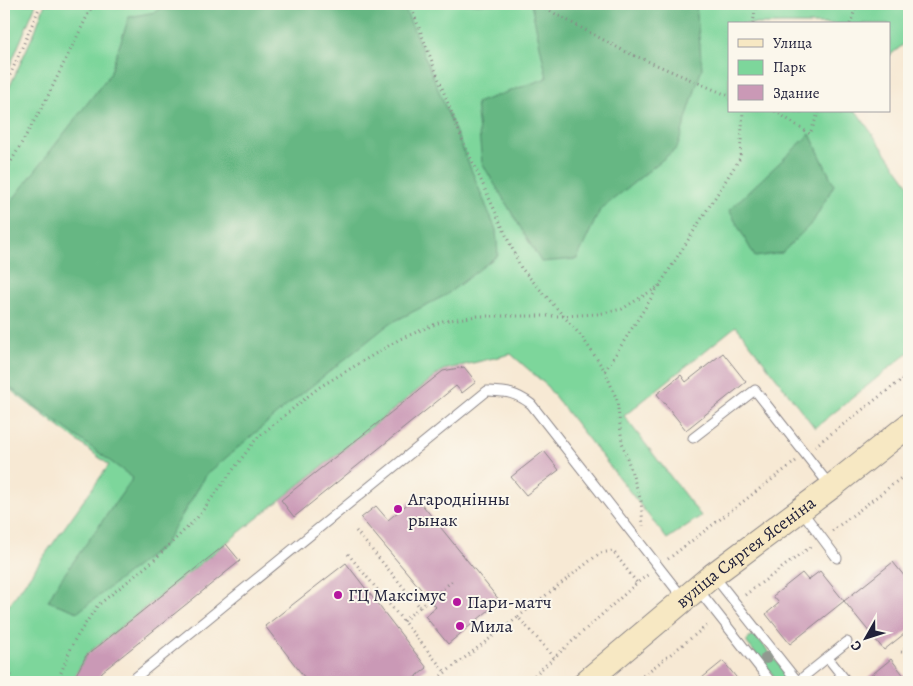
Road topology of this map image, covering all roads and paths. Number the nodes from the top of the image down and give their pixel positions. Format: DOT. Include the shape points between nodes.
graph roads {
  1 [pos="41,4"];
  2 [pos="93,4"];
  3 [pos="410,4"];
  4 [pos="537,4"];
  5 [pos="756,4"];
  6 [pos="844,4"];
  7 [pos="857,4"];
  8 [pos="855,9"];
  9 [pos="753,22"];
  10 [pos="851,22"];
  11 [pos="4,89"];
  12 [pos="728,96"];
  13 [pos="743,112"];
  14 [pos="777,112"];
  15 [pos="819,112"];
  16 [pos="4,174"];
  17 [pos="661,285"];
  18 [pos="562,316"];
  19 [pos="605,371"];
  20 [pos="909,374"];
  21 [pos="902,379"];
  22 [pos="909,384"];
  23 [pos="909,425"];
  24 [pos="693,438"];
  25 [pos="805,454"];
  26 [pos="908,474"];
  27 [pos="831,487"];
  28 [pos="800,510"];
  29 [pos="644,526"];
  30 [pos="356,531"];
  31 [pos="909,533"];
  32 [pos="822,538"];
  33 [pos="348,554"];
  34 [pos="837,558"];
  35 [pos="659,566"];
  36 [pos="455,579"];
  37 [pos="637,583"];
  38 [pos="698,587"];
  39 [pos="735,602"];
  40 [pos="420,607"];
  41 [pos="518,616"];
  42 [pos="719,616"];
  43 [pos="403,621"];
  44 [pos="846,642"];
  45 [pos="909,646"];
  46 [pos="4,651"];
  47 [pos="909,653"];
  48 [pos="554,657"];
  49 [pos="828,658"];
  50 [pos="446,672"];
  51 [pos="13,682"];
  52 [pos="57,682"];
  53 [pos="130,682"];
  54 [pos="433,682"];
  55 [pos="527,682"];
  56 [pos="586,682"];
  57 [pos="635,682"];
  58 [pos="771,682"];
  59 [pos="798,682"];
  60 [pos="847,682"];
  1 -- 11 [label="path"];
  2 -- 16 [label="path" via="45,102"];
  3 -- 18 [label="path" via="459,132 521,268"];
  4 -- 12 [label="path" via="624,51"];
  5 -- 9 [label="path"];
  6 -- 8 [label="path"];
  7 -- 8 [label="path"];
  8 -- 10 [label="path"];
  13 -- 17 [label="path" via="740,158"];
  14 -- 15 [label="path" via="810,134"];
  17 -- 18 [label="path" via="622,309"];
  17 -- 19 [label="path"];
  18 -- 19 [label="path" via="582,337"];
  18 -- 52 [label="path" via="478,316 443,321 400,338 318,388 257,438 197,518 153,562 97,606 74,641"];
  19 -- 29 [label="path" via="617,400 622,442 641,501"];
  20 -- 21 [label="path"];
  21 -- 22 [label="path" via="907,386"];
  21 -- 25 [label="path"];
  23 -- 27 [label="main road, вуліца Сяргея Ясеніна"];
  24 -- 25 [label="lane" via="755,390"];
  25 -- 27 [label="lane"];
  25 -- 35 [label="path"];
  26 -- 31 [label="path"];
  26 -- 32 [label="path"];
  27 -- 28 [label="main road, вуліца Сяргея Ясеніна"];
  28 -- 32 [label="lane"];
  28 -- 38 [label="main road, вуліца Сяргея Ясеніна"];
  30 -- 40 [label="path"];
  32 -- 34 [label="lane"];
  32 -- 39 [label="path"];
  33 -- 43 [label="path"];
  35 -- 37 [label="path"];
  35 -- 38 [label="lane"];
  35 -- 53 [label="lane" via="531,404 519,395 487,391"];
  36 -- 40 [label="path"];
  37 -- 41 [label="path" via="613,551 600,553"];
  37 -- 48 [label="path"];
  38 -- 39 [label="lane"];
  38 -- 42 [label="lane"];
  38 -- 56 [label="main road, вуліца Сяргея Ясеніна"];
  39 -- 59 [label="lane"];
  40 -- 43 [label="path"];
  41 -- 48 [label="path"];
  41 -- 50 [label="path"];
  42 -- 57 [label="path"];
  42 -- 58 [label="lane"];
  43 -- 50 [label="path"];
  44 -- 49 [label="lane"];
  45 -- 47 [label="path" via="901,652"];
  46 -- 51 [label="path"];
  48 -- 55 [label="path"];
  49 -- 59 [label="lane"];
  49 -- 60 [label="lane"];
  50 -- 54 [label="path"];
}
